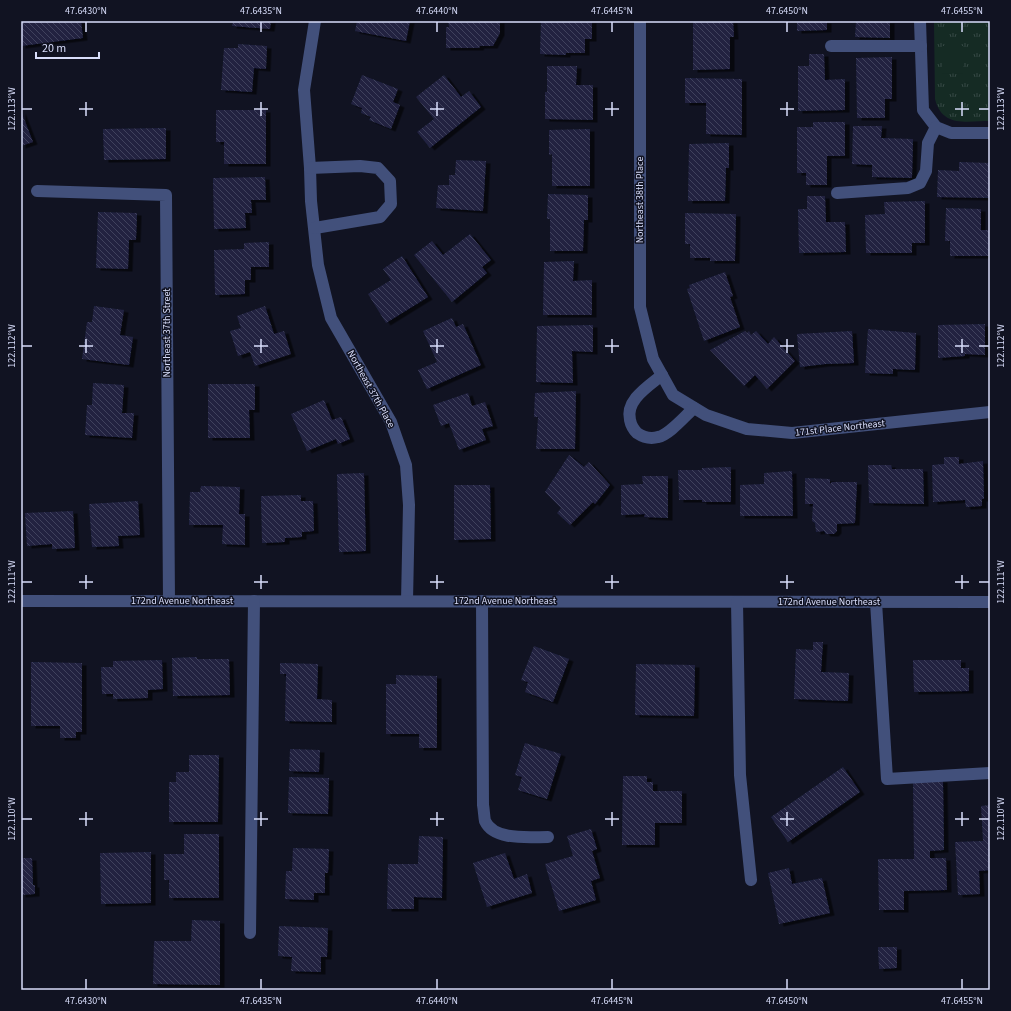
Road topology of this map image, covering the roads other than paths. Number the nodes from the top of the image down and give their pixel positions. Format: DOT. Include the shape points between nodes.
graph roads {
  1 [pos="315,21"];
  2 [pos="640,21"];
  3 [pos="920,21"];
  4 [pos="831,46"];
  5 [pos="921,46"];
  6 [pos="936,127"];
  7 [pos="990,133"];
  8 [pos="310,168"];
  9 [pos="37,191"];
  10 [pos="836,193"];
  11 [pos="315,228"];
  12 [pos="662,375"];
  13 [pos="673,395"];
  14 [pos="694,408"];
  15 [pos="990,412"];
  16 [pos="169,600"];
  17 [pos="21,601"];
  18 [pos="254,601"];
  19 [pos="407,601"];
  20 [pos="482,601"];
  21 [pos="737,602"];
  22 [pos="876,602"];
  23 [pos="990,602"];
  24 [pos="990,773"];
  25 [pos="548,837"];
  26 [pos="751,880"];
  27 [pos="250,933"];
  1 -- 8 [label="street, Northeast 37th Place" via="304,90"];
  2 -- 12 [label="street, Northeast 38th Place" via="640,307 653,359"];
  3 -- 5 [label="street"];
  4 -- 5 [label="street"];
  5 -- 6 [label="street" via="923,110"];
  6 -- 7 [label="street" via="951,133"];
  6 -- 10 [label="street" via="928,143 926,171 920,183 908,188"];
  8 -- 11 [label="street, Northeast 37th Place"];
  8 -- 11 [label="street" via="378,168 390,181 391,204 380,217"];
  9 -- 16 [label="street, Northeast 37th Street" via="166,195"];
  11 -- 19 [label="street, Northeast 37th Place" via="318,265 331,318 391,422 406,465 409,505"];
  12 -- 13 [label="street, Northeast 38th Place"];
  12 -- 14 [label="street" via="633,400 628,414 636,431 644,436 658,437"];
  13 -- 14 [label="street, 171st Place Northeast"];
  14 -- 15 [label="street, 171st Place Northeast" via="746,429 792,433"];
  16 -- 17 [label="street, 172nd Avenue Northeast"];
  16 -- 18 [label="street, 172nd Avenue Northeast"];
  18 -- 19 [label="street, 172nd Avenue Northeast"];
  18 -- 27 [label="street"];
  19 -- 20 [label="street, 172nd Avenue Northeast"];
  20 -- 21 [label="street, 172nd Avenue Northeast"];
  20 -- 25 [label="street" via="485,820 492,830 502,835"];
  21 -- 22 [label="street, 172nd Avenue Northeast"];
  21 -- 26 [label="street" via="740,775"];
  22 -- 23 [label="street, 172nd Avenue Northeast"];
  22 -- 24 [label="street" via="887,779"];
}
